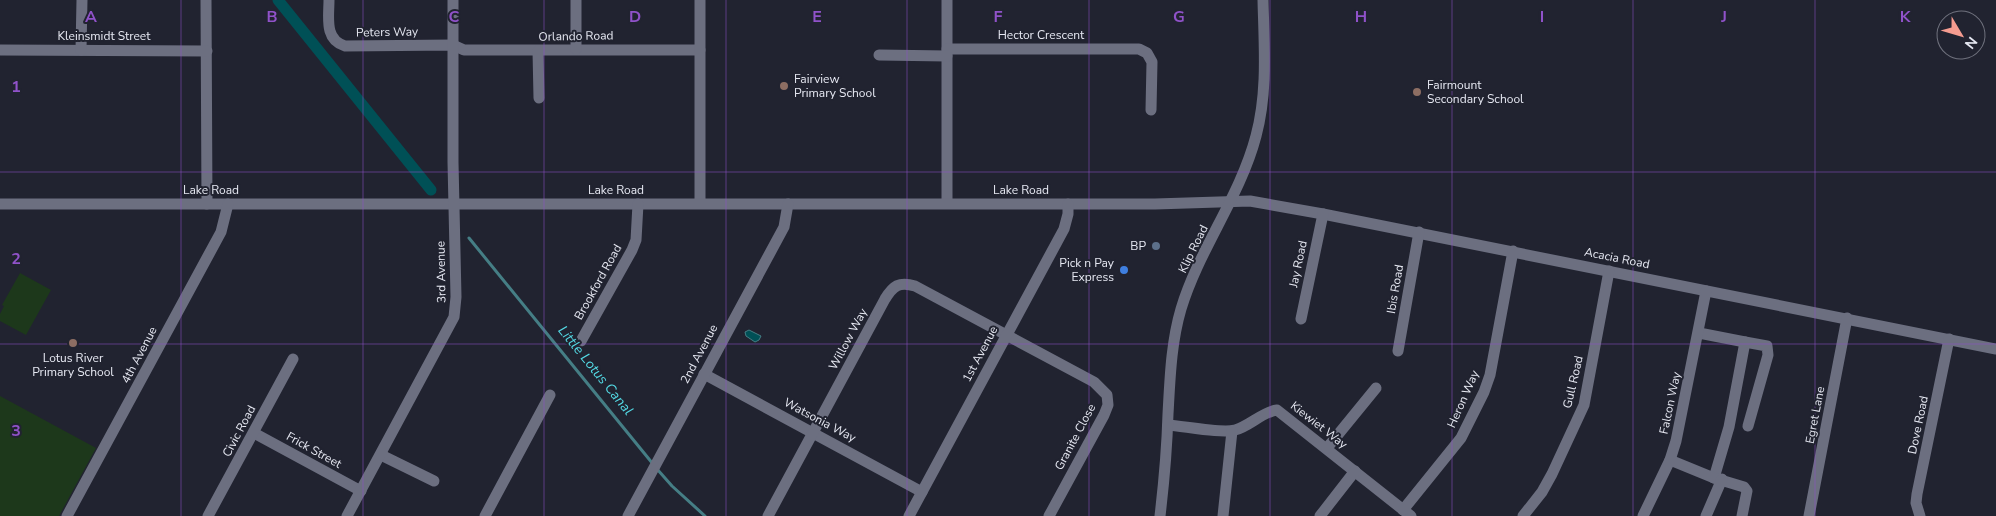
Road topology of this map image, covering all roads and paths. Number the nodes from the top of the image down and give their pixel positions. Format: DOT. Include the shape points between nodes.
graph roads {
  1 [pos="82,0"];
  2 [pos="206,0"];
  3 [pos="329,0"];
  4 [pos="453,0"];
  5 [pos="576,0"];
  6 [pos="700,0"];
  7 [pos="947,0"];
  8 [pos="1263,0"];
  9 [pos="453,45"];
  10 [pos="576,49"];
  11 [pos="0,50"];
  12 [pos="80,50"];
  13 [pos="700,50"];
  14 [pos="207,51"];
  15 [pos="538,51"];
  16 [pos="947,52"];
  17 [pos="879,55"];
  18 [pos="539,98"];
  19 [pos="1151,110"];
  20 [pos="1231,201"];
  21 [pos="700,203"];
  22 [pos="947,203"];
  23 [pos="0,204"];
  24 [pos="207,204"];
  25 [pos="228,204"];
  26 [pos="453,204"];
  27 [pos="638,204"];
  28 [pos="788,204"];
  29 [pos="1068,204"];
  30 [pos="1322,214"];
  31 [pos="1419,232"];
  32 [pos="1513,251"];
  33 [pos="1609,270"];
  34 [pos="1706,291"];
  35 [pos="1847,318"];
  36 [pos="1301,319"];
  37 [pos="1699,333"];
  38 [pos="1006,335"];
  39 [pos="1949,339"];
  40 [pos="581,341"];
  41 [pos="1745,342"];
  42 [pos="1996,349"];
  43 [pos="1398,351"];
  44 [pos="293,359"];
  45 [pos="704,374"];
  46 [pos="1376,388"];
  47 [pos="550,394"];
  48 [pos="1168,425"];
  49 [pos="1748,426"];
  50 [pos="1232,431"];
  51 [pos="814,432"];
  52 [pos="254,433"];
  53 [pos="1327,448"];
  54 [pos="381,455"];
  55 [pos="1670,460"];
  56 [pos="1355,471"];
  57 [pos="1718,479"];
  58 [pos="434,481"];
  59 [pos="361,491"];
  60 [pos="922,492"];
  61 [pos="1407,513"];
  62 [pos="67,516"];
  63 [pos="208,516"];
  64 [pos="347,516"];
  65 [pos="485,516"];
  66 [pos="628,516"];
  67 [pos="768,516"];
  68 [pos="909,516"];
  69 [pos="1049,516"];
  70 [pos="1160,516"];
  71 [pos="1223,516"];
  72 [pos="1320,516"];
  73 [pos="1523,516"];
  74 [pos="1643,516"];
  75 [pos="1706,516"];
  76 [pos="1742,516"];
  77 [pos="1809,516"];
  78 [pos="1920,516"];
  1 -- 12 [label="street"];
  2 -- 14 [label="street"];
  3 -- 9 [label="street, Peters Way" via="329,31 340,45"];
  4 -- 9 [label="street, 3rd Avenue"];
  5 -- 10 [label="street"];
  6 -- 13 [label="street"];
  7 -- 16 [label="street"];
  8 -- 20 [label="street, Klip Road" via="1262,110 1252,148"];
  9 -- 15 [label="street, Orlando Road" via="464,50"];
  9 -- 26 [label="street, 3rd Avenue"];
  10 -- 13 [label="street, Orlando Road"];
  10 -- 15 [label="street, Orlando Road"];
  11 -- 12 [label="street, Kleinsmidt Street"];
  12 -- 14 [label="street, Kleinsmidt Street"];
  13 -- 21 [label="street"];
  14 -- 24 [label="street"];
  15 -- 18 [label="street"];
  16 -- 17 [label="street, Hector Crescent"];
  16 -- 19 [label="street, Hector Crescent" via="1143,51 1152,62"];
  16 -- 22 [label="street"];
  20 -- 29 [label="street, Lake Road"];
  20 -- 30 [label="street, Acacia Road" via="1250,201"];
  20 -- 48 [label="street, Klip Road" via="1181,309 1172,360"];
  21 -- 27 [label="street, Lake Road"];
  21 -- 28 [label="street, Lake Road"];
  22 -- 28 [label="street, Lake Road"];
  22 -- 29 [label="street, Lake Road"];
  23 -- 24 [label="street, Lake Road"];
  24 -- 25 [label="street, Lake Road"];
  25 -- 26 [label="street, Lake Road"];
  25 -- 62 [label="street, 4th Avenue" via="221,232"];
  26 -- 27 [label="street, Lake Road"];
  26 -- 54 [label="street, 3rd Avenue" via="454,317"];
  27 -- 40 [label="street, Brookford Road" via="636,240 632,250"];
  28 -- 45 [label="street, 2nd Avenue" via="784,227"];
  29 -- 38 [label="street, 1st Avenue" via="1064,229"];
  30 -- 31 [label="street, Acacia Road"];
  30 -- 36 [label="street, Jay Road"];
  31 -- 32 [label="street, Acacia Road"];
  31 -- 43 [label="street, Ibis Road"];
  32 -- 33 [label="street, Acacia Road"];
  32 -- 61 [label="street, Heron Way" via="1490,376 1484,392 1461,438"];
  33 -- 34 [label="street, Acacia Road"];
  33 -- 73 [label="street, Gull Road" via="1584,405 1552,474"];
  34 -- 35 [label="street, Acacia Road"];
  34 -- 37 [label="street, Falcon Way"];
  35 -- 39 [label="street, Acacia Road"];
  35 -- 77 [label="street, Egret Lane"];
  37 -- 41 [label="street"];
  37 -- 55 [label="street, Falcon Way"];
  38 -- 51 [label="street, Willow Way" via="915,286 899,284 885,299"];
  38 -- 60 [label="street, 1st Avenue"];
  38 -- 69 [label="street, Granite Close" via="1094,382 1107,395 1104,415"];
  39 -- 42 [label="street, Acacia Road"];
  39 -- 78 [label="street, Dove Road" via="1917,494"];
  41 -- 49 [label="street" via="1767,346 1768,355"];
  41 -- 57 [label="street"];
  44 -- 52 [label="street, Civic Road"];
  45 -- 51 [label="street, Watsonia Way"];
  45 -- 66 [label="street, 2nd Avenue"];
  46 -- 53 [label="street"];
  47 -- 65 [label="street"];
  48 -- 50 [label="street, Kiewiet Way"];
  48 -- 70 [label="street, Klip Road"];
  50 -- 53 [label="street, Kiewiet Way" via="1277,410"];
  50 -- 71 [label="street"];
  51 -- 60 [label="street, Watsonia Way"];
  51 -- 67 [label="street, Willow Way"];
  52 -- 59 [label="street, Frick Street"];
  52 -- 63 [label="street, Civic Road"];
  53 -- 56 [label="street, Kiewiet Way"];
  54 -- 58 [label="street"];
  54 -- 59 [label="street, 3rd Avenue"];
  55 -- 57 [label="street"];
  55 -- 74 [label="street, Falcon Way"];
  56 -- 61 [label="street, Kiewiet Way"];
  56 -- 72 [label="street"];
  57 -- 75 [label="street"];
  57 -- 76 [label="street" via="1746,489"];
  59 -- 64 [label="street, 3rd Avenue"];
  60 -- 68 [label="street, 1st Avenue"];
}
